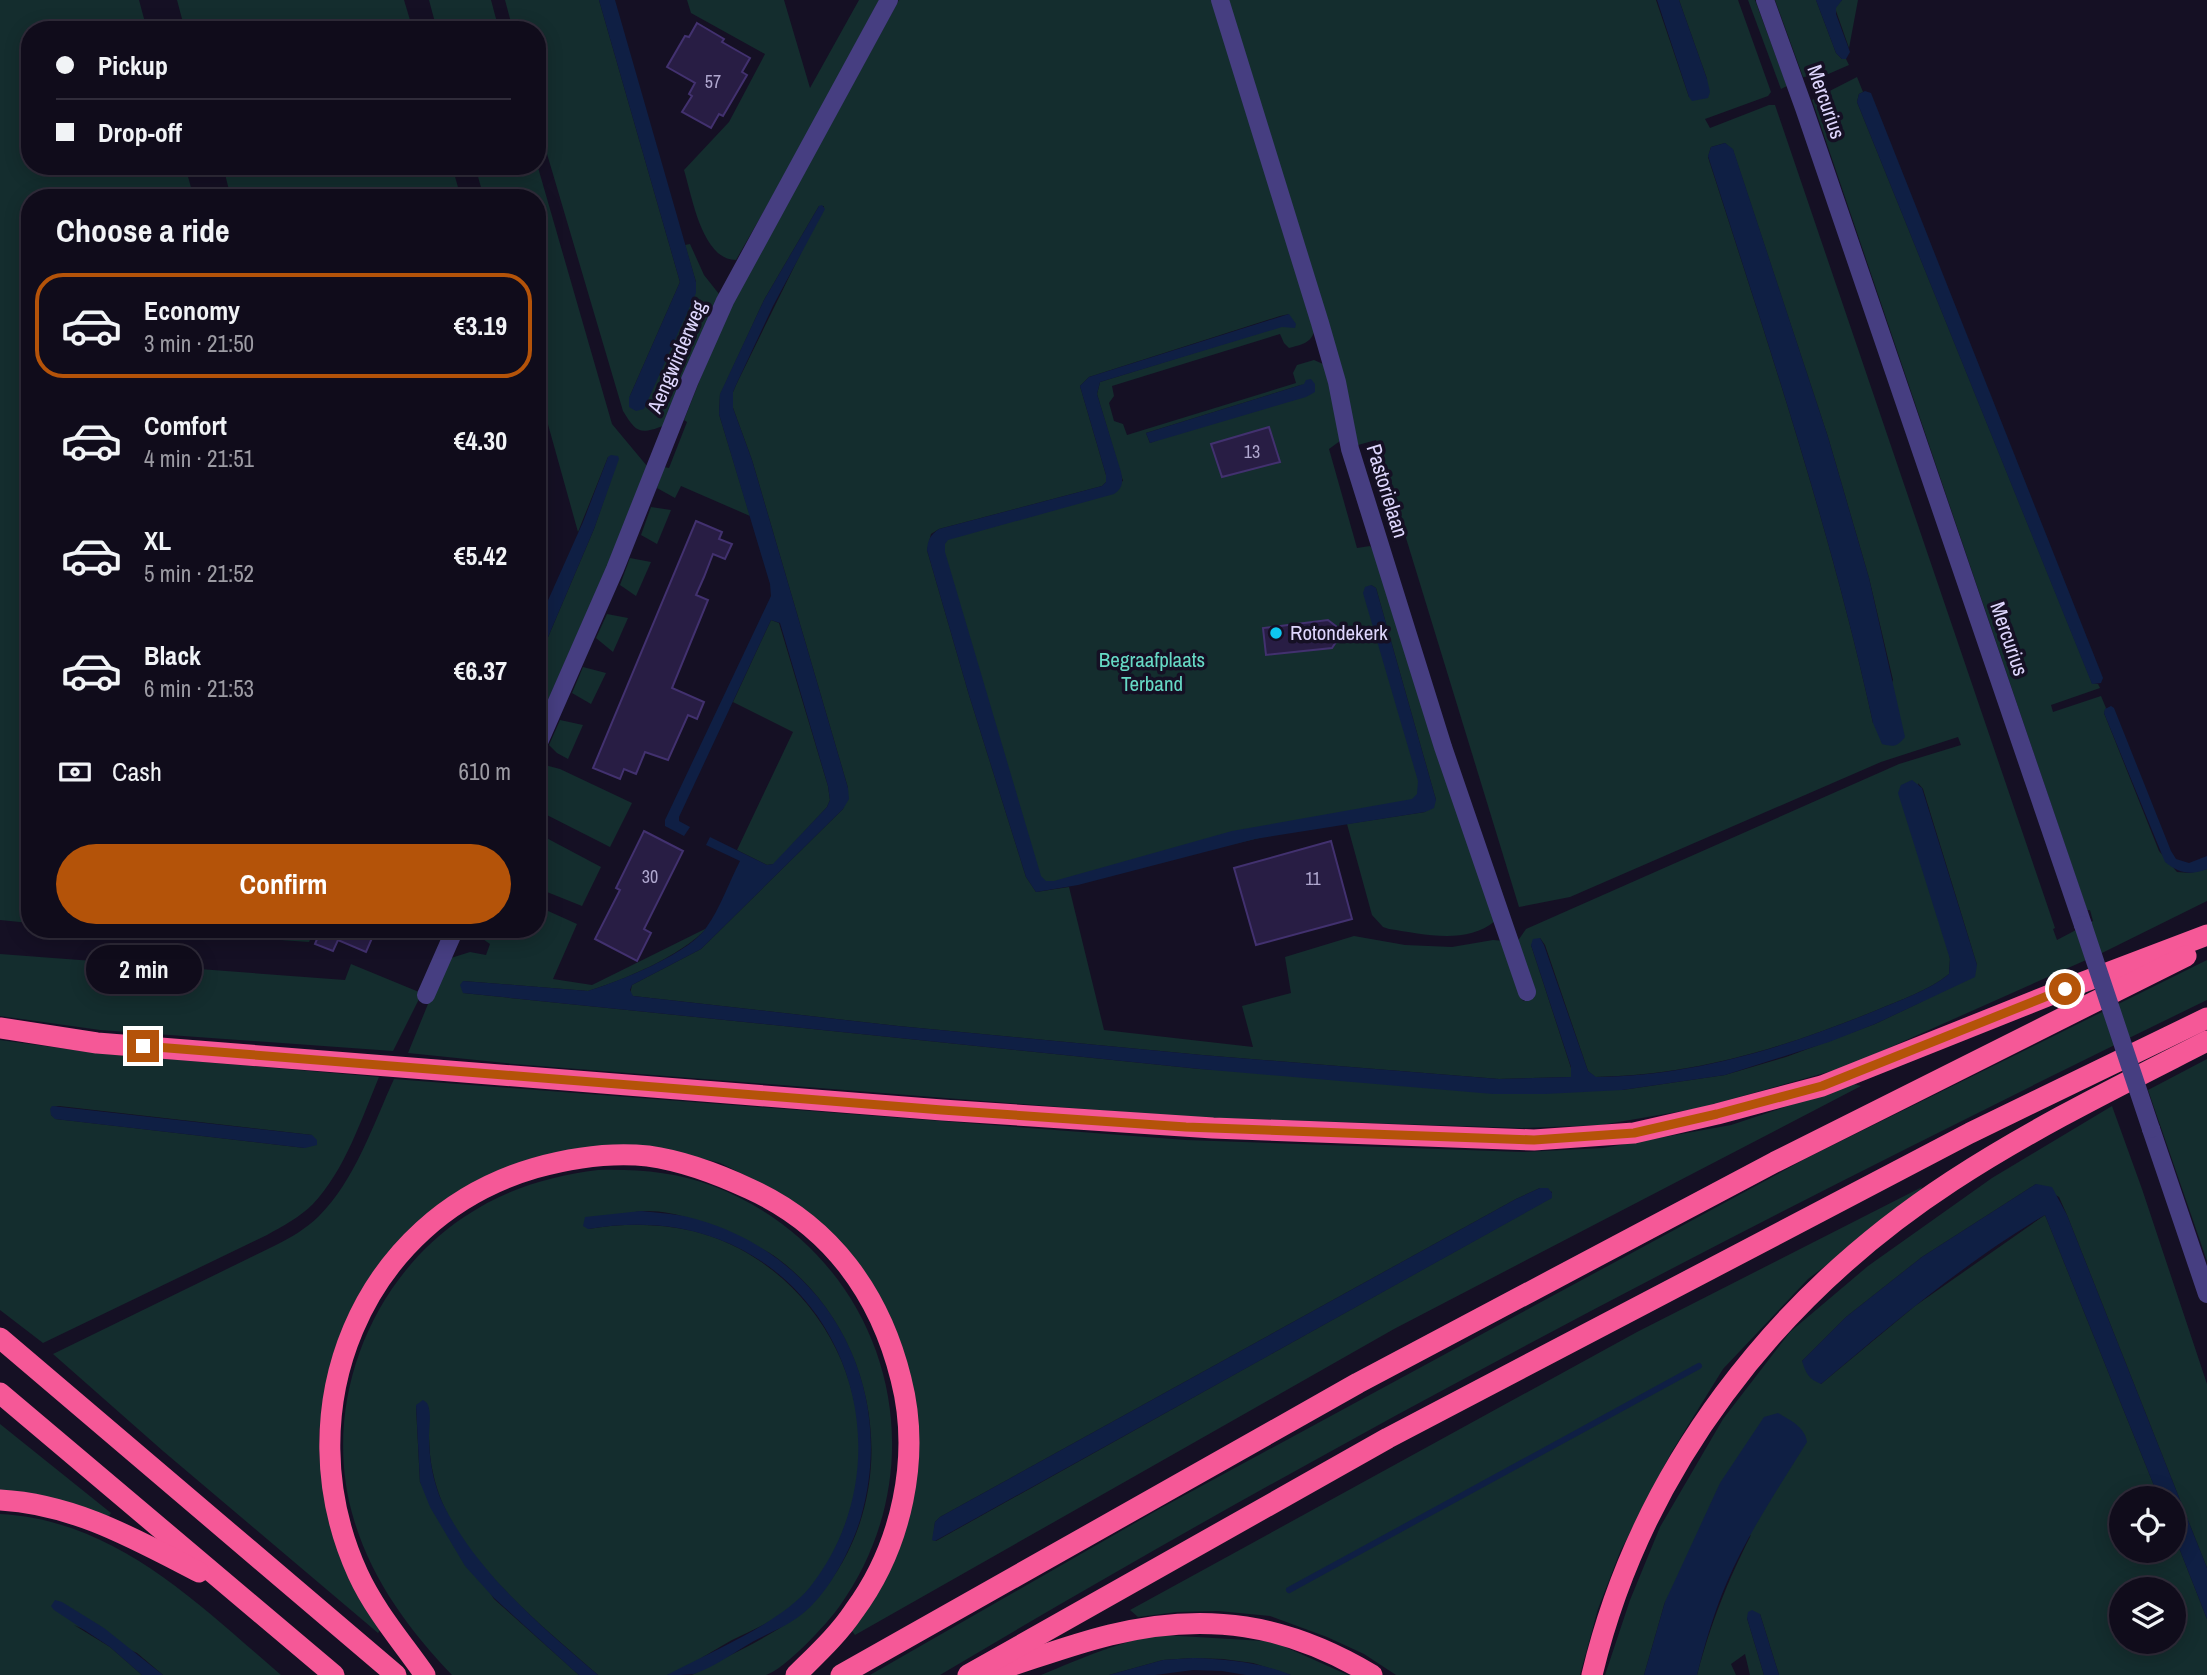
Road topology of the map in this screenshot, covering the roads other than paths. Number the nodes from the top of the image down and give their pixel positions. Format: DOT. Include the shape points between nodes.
graph roads {
  1 [pos="890,0"];
  2 [pos="1220,0"];
  3 [pos="1765,0"];
  4 [pos="546,726"];
  5 [pos="2207,935"];
  6 [pos="452,938"];
  7 [pos="2207,945"];
  8 [pos="1527,992"];
  9 [pos="426,995"];
  10 [pos="2207,1018"];
  11 [pos="0,1028"];
  12 [pos="2207,1041"];
  13 [pos="2207,1294"];
  14 [pos="0,1338"];
  15 [pos="0,1393"];
  16 [pos="0,1500"];
  17 [pos="232,1589"];
  18 [pos="334,1675"];
  19 [pos="396,1675"];
  20 [pos="425,1675"];
  21 [pos="796,1675"];
  22 [pos="841,1675"];
  23 [pos="968,1675"];
  24 [pos="982,1675"];
  25 [pos="1371,1675"];
  26 [pos="1592,1675"];
  1 -- 4 [label="street, Aengwirderweg" via="711,330"];
  2 -- 8 [label="street, Pastorielaan" via="1320,323 1354,461 1443,747"];
  3 -- 13 [label="street, Mercurius, bridge"];
  5 -- 11 [label="highway" via="1822,1086 1634,1133 1534,1140 1213,1128 942,1110 122,1045"];
  6 -- 9 [label="street"];
  7 -- 22 [label="highway" via="1774,1162 1370,1376"];
  10 -- 23 [label="highway" via="1934,1151 1462,1399"];
  12 -- 26 [label="highway" via="1951,1182 1834,1273 1770,1335 1717,1402 1672,1473 1617,1590"];
  14 -- 19 [label="highway"];
  15 -- 17 [label="highway"];
  16 -- 17 [label="highway" via="84,1516"];
  17 -- 18 [label="highway"];
  20 -- 21 [label="highway" via="376,1607 342,1535 328,1444 341,1359 355,1323 398,1255 450,1208 522,1172 605,1155 647,1156 719,1174 793,1213 851,1268 889,1340 907,1415 907,1469 898,1518 867,1593"];
  24 -- 25 [label="highway" via="1110,1635 1202,1622 1270,1630 1308,1642"];
}
